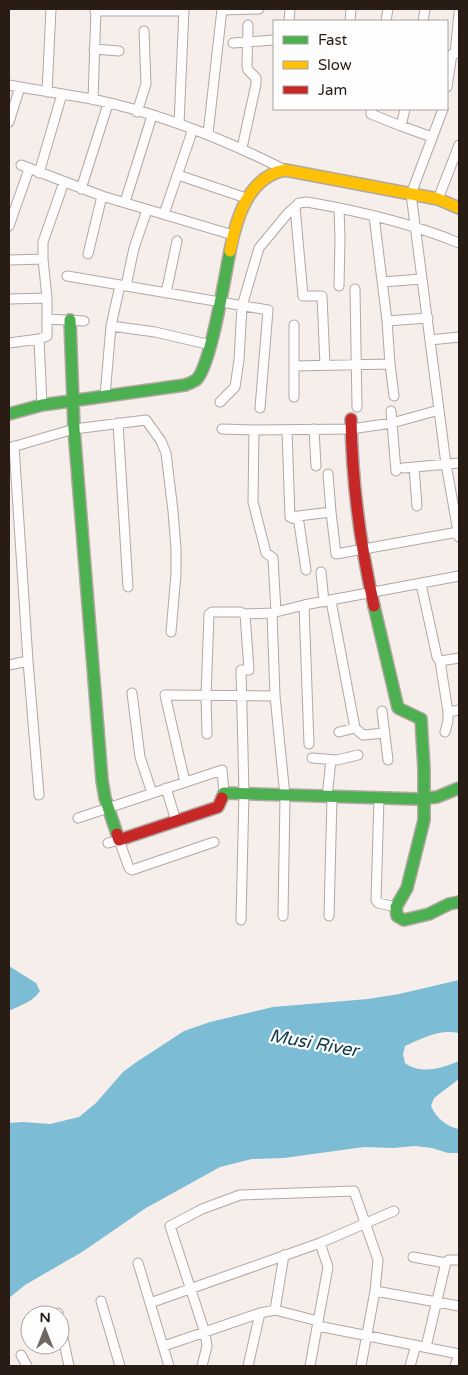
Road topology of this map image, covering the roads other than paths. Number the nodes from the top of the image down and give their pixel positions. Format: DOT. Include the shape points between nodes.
graph roads {
  1 [pos="51,9"];
  2 [pos="259,9"];
  3 [pos="96,10"];
  4 [pos="184,10"];
  5 [pos="222,10"];
  6 [pos="459,13"];
  7 [pos="248,25"];
  8 [pos="144,30"];
  9 [pos="273,40"];
  10 [pos="248,42"];
  11 [pos="234,43"];
  12 [pos="94,49"];
  13 [pos="119,51"];
  14 [pos="453,54"];
  15 [pos="448,82"];
  16 [pos="9,86"];
  17 [pos="20,87"];
  18 [pos="48,92"];
  19 [pos="62,94"];
  20 [pos="93,100"];
  21 [pos="108,104"];
  22 [pos="371,110"];
  23 [pos="405,110"];
  24 [pos="443,110"];
  25 [pos="137,112"];
  26 [pos="152,116"];
  27 [pos="9,122"];
  28 [pos="179,124"];
  29 [pos="401,126"];
  30 [pos="193,129"];
  31 [pos="208,134"];
  32 [pos="432,137"];
  33 [pos="459,145"];
  34 [pos="242,148"];
  35 [pos="285,170"];
  36 [pos="39,174"];
  37 [pos="178,175"];
  38 [pos="64,182"];
  39 [pos="80,189"];
  40 [pos="102,196"];
  41 [pos="246,198"];
  42 [pos="412,198"];
  43 [pos="438,199"];
  44 [pos="125,202"];
  45 [pos="295,207"];
  46 [pos="339,208"];
  47 [pos="459,208"];
  48 [pos="147,210"];
  49 [pos="164,214"];
  50 [pos="374,216"];
  51 [pos="414,222"];
  52 [pos="9,226"];
  53 [pos="233,235"];
  54 [pos="177,241"];
  55 [pos="459,243"];
  56 [pos="88,254"];
  57 [pos="43,258"];
  58 [pos="9,260"];
  59 [pos="67,276"];
  60 [pos="422,280"];
  61 [pos="382,282"];
  62 [pos="123,285"];
  63 [pos="339,286"];
  64 [pos="355,289"];
  65 [pos="166,293"];
  66 [pos="48,298"];
  67 [pos="9,300"];
  68 [pos="222,303"];
  69 [pos="239,306"];
  70 [pos="428,318"];
  71 [pos="48,319"];
  72 [pos="70,320"];
  73 [pos="84,321"];
  74 [pos="386,321"];
  75 [pos="294,325"];
  76 [pos="111,326"];
  77 [pos="459,337"];
  78 [pos="39,339"];
  79 [pos="430,340"];
  80 [pos="9,343"];
  81 [pos="210,345"];
  82 [pos="390,364"];
  83 [pos="325,365"];
  84 [pos="355,365"];
  85 [pos="294,366"];
  86 [pos="105,396"];
  87 [pos="394,396"];
  88 [pos="294,398"];
  89 [pos="220,402"];
  90 [pos="42,405"];
  91 [pos="72,406"];
  92 [pos="356,407"];
  93 [pos="260,408"];
  94 [pos="439,410"];
  95 [pos="391,411"];
  96 [pos="9,414"];
  97 [pos="392,423"];
  98 [pos="118,424"];
  99 [pos="351,424"];
  100 [pos="74,426"];
  101 [pos="222,429"];
  102 [pos="314,429"];
  103 [pos="254,430"];
  104 [pos="287,430"];
  105 [pos="11,447"];
  106 [pos="459,463"];
  107 [pos="446,464"];
  108 [pos="316,466"];
  109 [pos="414,467"];
  110 [pos="328,474"];
  111 [pos="417,506"];
  112 [pos="331,512"];
  113 [pos="290,517"];
  114 [pos="459,534"];
  115 [pos="362,550"];
  116 [pos="306,570"];
  117 [pos="321,572"];
  118 [pos="459,576"];
  119 [pos="421,584"];
  120 [pos="128,587"];
  121 [pos="372,593"];
  122 [pos="328,602"];
  123 [pos="304,605"];
  124 [pos="274,613"];
  125 [pos="245,614"];
  126 [pos="171,632"];
  127 [pos="459,658"];
  128 [pos="28,661"];
  129 [pos="440,661"];
  130 [pos="9,665"];
  131 [pos="132,693"];
  132 [pos="206,696"];
  133 [pos="275,696"];
  134 [pos="241,697"];
  135 [pos="459,710"];
  136 [pos="382,711"];
  137 [pos="448,712"];
  138 [pos="355,728"];
  139 [pos="339,732"];
  140 [pos="445,732"];
  141 [pos="385,733"];
  142 [pos="207,734"];
  143 [pos="310,744"];
  144 [pos="358,755"];
  145 [pos="312,758"];
  146 [pos="331,760"];
  147 [pos="388,760"];
  148 [pos="185,782"];
  149 [pos="166,788"];
  150 [pos="459,788"];
  151 [pos="152,793"];
  152 [pos="224,793"];
  153 [pos="244,793"];
  154 [pos="39,795"];
  155 [pos="285,796"];
  156 [pos="330,797"];
  157 [pos="379,798"];
  158 [pos="424,799"];
  159 [pos="108,808"];
  160 [pos="78,818"];
  161 [pos="176,821"];
  162 [pos="114,841"];
  163 [pos="214,842"];
  164 [pos="459,902"];
  165 [pos="396,906"];
  166 [pos="283,916"];
  167 [pos="329,916"];
  168 [pos="240,920"];
  169 [pos="394,1211"];
  170 [pos="365,1225"];
  171 [pos="320,1243"];
  172 [pos="284,1255"];
  173 [pos="413,1257"];
  174 [pos="459,1260"];
  175 [pos="138,1264"];
  176 [pos="446,1264"];
  177 [pos="191,1289"];
  178 [pos="375,1291"];
  179 [pos="101,1301"];
  180 [pos="436,1302"];
  181 [pos="150,1303"];
  182 [pos="459,1306"];
  183 [pos="275,1310"];
  184 [pos="260,1313"];
  185 [pos="318,1324"];
  186 [pos="205,1333"];
  187 [pos="367,1335"];
  188 [pos="416,1345"];
  189 [pos="164,1346"];
  190 [pos="426,1347"];
  191 [pos="459,1354"];
  192 [pos="20,1355"];
  193 [pos="27,1366"];
  194 [pos="120,1366"];
  195 [pos="168,1366"];
  196 [pos="202,1366"];
  197 [pos="248,1366"];
  198 [pos="310,1366"];
  199 [pos="361,1366"];
  200 [pos="410,1366"];
  201 [pos="456,1366"];
  1 -- 18 [label="street"];
  2 -- 5 [label="street"];
  3 -- 4 [label="street"];
  3 -- 12 [label="street"];
  4 -- 28 [label="street"];
  5 -- 31 [label="street"];
  6 -- 14 [label="street"];
  7 -- 10 [label="street"];
  8 -- 25 [label="street" via="146,84"];
  9 -- 10 [label="street"];
  10 -- 11 [label="street"];
  10 -- 34 [label="street" via="247,66 256,78 256,84"];
  12 -- 13 [label="street"];
  12 -- 20 [label="street"];
  14 -- 15 [label="street"];
  16 -- 17 [label="street"];
  17 -- 18 [label="street"];
  17 -- 27 [label="street"];
  18 -- 19 [label="street"];
  19 -- 20 [label="street"];
  19 -- 36 [label="street"];
  20 -- 21 [label="street"];
  21 -- 25 [label="street"];
  21 -- 39 [label="street"];
  22 -- 29 [label="street" via="371,114"];
  23 -- 29 [label="street"];
  24 -- 32 [label="street"];
  25 -- 26 [label="street"];
  26 -- 28 [label="street"];
  26 -- 44 [label="street"];
  28 -- 30 [label="street"];
  29 -- 32 [label="street"];
  30 -- 31 [label="street"];
  30 -- 37 [label="street"];
  31 -- 34 [label="street"];
  32 -- 42 [label="street"];
  33 -- 43 [label="street"];
  34 -- 35 [label="street"];
  35 -- 41 [label="street" via="266,177"];
  35 -- 42 [label="street"];
  36 -- 38 [label="street"];
  36 -- 52 [label="street" via="25,167"];
  37 -- 41 [label="street"];
  37 -- 49 [label="street"];
  38 -- 39 [label="street"];
  38 -- 57 [label="street" via="43,242"];
  39 -- 40 [label="street"];
  40 -- 44 [label="street"];
  40 -- 56 [label="street"];
  41 -- 53 [label="street"];
  42 -- 43 [label="street"];
  42 -- 51 [label="street"];
  43 -- 47 [label="street"];
  44 -- 48 [label="street"];
  45 -- 46 [label="street" via="307,202"];
  45 -- 69 [label="street" via="259,248"];
  45 -- 83 [label="street" via="303,296 322,296"];
  46 -- 50 [label="street"];
  46 -- 63 [label="street"];
  48 -- 49 [label="street"];
  48 -- 62 [label="street"];
  49 -- 53 [label="street"];
  50 -- 51 [label="street"];
  50 -- 61 [label="street"];
  51 -- 55 [label="street"];
  51 -- 60 [label="street"];
  53 -- 68 [label="street"];
  54 -- 65 [label="street"];
  57 -- 58 [label="street"];
  57 -- 66 [label="street"];
  59 -- 62 [label="street"];
  60 -- 61 [label="street"];
  60 -- 70 [label="street"];
  61 -- 74 [label="street"];
  62 -- 65 [label="street"];
  62 -- 76 [label="street"];
  64 -- 84 [label="street"];
  65 -- 68 [label="street"];
  66 -- 67 [label="street"];
  66 -- 71 [label="street"];
  68 -- 69 [label="street"];
  68 -- 81 [label="street"];
  69 -- 89 [label="street" via="237,377 235,387"];
  69 -- 93 [label="street" via="268,310"];
  70 -- 74 [label="street"];
  70 -- 79 [label="street"];
  71 -- 72 [label="street"];
  71 -- 78 [label="street" via="48,336"];
  72 -- 73 [label="street"];
  72 -- 91 [label="street"];
  74 -- 82 [label="street"];
  75 -- 85 [label="street"];
  76 -- 81 [label="street"];
  76 -- 86 [label="street"];
  77 -- 79 [label="street"];
  78 -- 80 [label="street"];
  78 -- 90 [label="street"];
  79 -- 94 [label="street"];
  81 -- 86 [label="street" via="203,368 192,383"];
  82 -- 84 [label="street"];
  82 -- 87 [label="street"];
  83 -- 84 [label="street"];
  83 -- 85 [label="street"];
  84 -- 92 [label="street"];
  85 -- 88 [label="street"];
  86 -- 91 [label="street"];
  90 -- 91 [label="street"];
  90 -- 96 [label="street"];
  91 -- 100 [label="street"];
  94 -- 97 [label="street"];
  94 -- 107 [label="street"];
  95 -- 97 [label="street"];
  97 -- 99 [label="street"];
  97 -- 109 [label="street" via="399,470"];
  98 -- 100 [label="street"];
  98 -- 120 [label="street"];
  98 -- 126 [label="street" via="146,420 166,453 176,549"];
  99 -- 102 [label="street"];
  99 -- 115 [label="street" via="354,496"];
  100 -- 105 [label="street"];
  100 -- 159 [label="street" via="102,780"];
  101 -- 103 [label="street"];
  102 -- 104 [label="street"];
  102 -- 108 [label="street"];
  103 -- 104 [label="street"];
  103 -- 124 [label="street" via="253,502 266,553 273,558"];
  104 -- 113 [label="street"];
  105 -- 128 [label="street"];
  106 -- 107 [label="street"];
  107 -- 109 [label="street"];
  107 -- 114 [label="street"];
  109 -- 111 [label="street"];
  110 -- 112 [label="street"];
  112 -- 113 [label="street"];
  112 -- 115 [label="street" via="336,554"];
  113 -- 116 [label="street" via="300,523"];
  114 -- 115 [label="street"];
  115 -- 121 [label="street"];
  117 -- 122 [label="street"];
  118 -- 119 [label="street"];
  119 -- 121 [label="street"];
  119 -- 129 [label="street"];
  121 -- 122 [label="street"];
  121 -- 158 [label="street" via="398,708 420,719"];
  122 -- 123 [label="street"];
  122 -- 138 [label="street"];
  123 -- 124 [label="street"];
  123 -- 143 [label="street"];
  124 -- 125 [label="street"];
  124 -- 133 [label="street"];
  125 -- 132 [label="street" via="209,614"];
  125 -- 134 [label="street" via="249,670 241,670"];
  127 -- 129 [label="street"];
  128 -- 130 [label="street"];
  128 -- 154 [label="street"];
  129 -- 137 [label="street"];
  131 -- 151 [label="street" via="140,757"];
  132 -- 134 [label="street"];
  132 -- 142 [label="street"];
  132 -- 148 [label="street" via="165,695"];
  133 -- 134 [label="street"];
  133 -- 155 [label="street"];
  134 -- 153 [label="street"];
  135 -- 137 [label="street"];
  136 -- 141 [label="street"];
  137 -- 140 [label="street"];
  138 -- 139 [label="street"];
  138 -- 141 [label="street" via="363,735"];
  141 -- 147 [label="street"];
  144 -- 146 [label="street"];
  145 -- 146 [label="street"];
  146 -- 156 [label="street"];
  148 -- 149 [label="street"];
  148 -- 152 [label="street" via="222,770"];
  149 -- 151 [label="street"];
  149 -- 161 [label="street"];
  150 -- 158 [label="street" via="437,798"];
  151 -- 159 [label="street"];
  152 -- 153 [label="street"];
  152 -- 161 [label="street" via="218,807"];
  153 -- 155 [label="street"];
  153 -- 168 [label="street"];
  155 -- 156 [label="street"];
  155 -- 166 [label="street"];
  156 -- 157 [label="street"];
  156 -- 167 [label="street"];
  157 -- 158 [label="street"];
  157 -- 165 [label="street" via="376,900"];
  158 -- 165 [label="street" via="423,828 407,888"];
  159 -- 160 [label="street"];
  159 -- 162 [label="street"];
  161 -- 162 [label="street"];
  162 -- 163 [label="street" via="132,870"];
  164 -- 165 [label="street" via="404,920 397,916"];
  169 -- 170 [label="street"];
  170 -- 171 [label="street"];
  170 -- 177 [label="street" via="354,1191 240,1195 202,1209 170,1226"];
  170 -- 178 [label="street" via="378,1260"];
  171 -- 172 [label="street"];
  171 -- 185 [label="street" via="328,1267"];
  172 -- 177 [label="street"];
  172 -- 183 [label="street"];
  173 -- 176 [label="street"];
  174 -- 176 [label="street" via="449,1260"];
  175 -- 181 [label="street"];
  176 -- 180 [label="street"];
  177 -- 181 [label="street"];
  177 -- 186 [label="street"];
  178 -- 180 [label="street"];
  178 -- 187 [label="street"];
  179 -- 194 [label="street"];
  180 -- 182 [label="street"];
  180 -- 190 [label="street"];
  181 -- 189 [label="street"];
  183 -- 184 [label="street"];
  183 -- 185 [label="street"];
  184 -- 186 [label="street"];
  184 -- 197 [label="street"];
  185 -- 187 [label="street"];
  185 -- 198 [label="street"];
  186 -- 189 [label="street"];
  186 -- 196 [label="street"];
  187 -- 188 [label="street"];
  187 -- 199 [label="street"];
  188 -- 190 [label="street"];
  188 -- 200 [label="street"];
  189 -- 195 [label="street"];
  190 -- 191 [label="street"];
  191 -- 201 [label="street"];
  192 -- 193 [label="street"];
}
